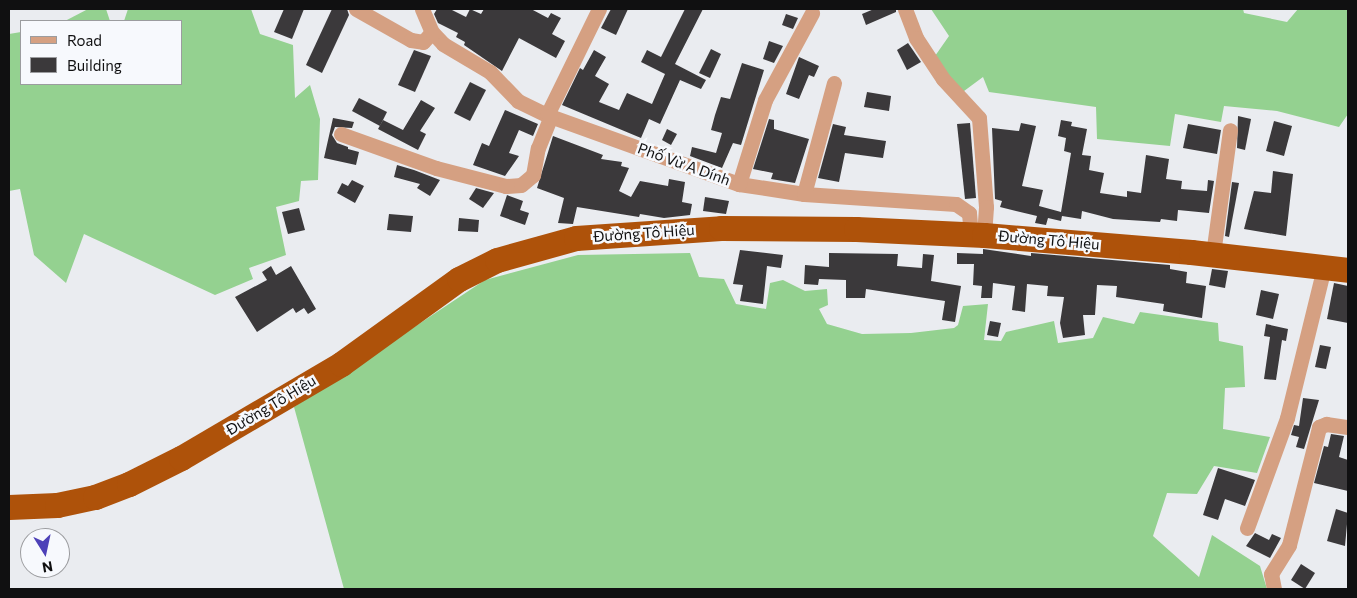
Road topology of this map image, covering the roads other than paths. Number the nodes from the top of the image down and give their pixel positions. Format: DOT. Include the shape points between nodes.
graph roads {
  1 [pos="356,9"];
  2 [pos="422,9"];
  3 [pos="599,9"];
  4 [pos="906,9"];
  5 [pos="812,13"];
  6 [pos="432,32"];
  7 [pos="834,83"];
  8 [pos="549,116"];
  9 [pos="1230,130"];
  10 [pos="341,134"];
  11 [pos="739,184"];
  12 [pos="804,194"];
  13 [pos="977,235"];
  14 [pos="1213,254"];
  15 [pos="1324,267"];
  16 [pos="1348,270"];
  17 [pos="1348,427"];
  18 [pos="9,507"];
  19 [pos="1247,528"];
  20 [pos="1274,589"];
  1 -- 6 [label="street" via="411,40 423,42"];
  2 -- 6 [label="street, Phố Vừ A Dính"];
  3 -- 8 [label="street"];
  4 -- 13 [label="street" via="916,38 943,80 979,118 985,187"];
  5 -- 11 [label="street" via="765,100"];
  6 -- 8 [label="street, Phố Vừ A Dính" via="443,44 490,72 518,101"];
  7 -- 12 [label="street"];
  8 -- 10 [label="street" via="533,175 521,185 506,186 436,168"];
  8 -- 11 [label="street, Phố Vừ A Dính"];
  9 -- 14 [label="street"];
  11 -- 12 [label="street, Phố Vừ A Dính"];
  12 -- 13 [label="street, Phố Vừ A Dính" via="956,204 970,213"];
  13 -- 14 [label="highway, Đường Tô Hiệu"];
  13 -- 18 [label="highway, Đường Tô Hiệu" via="721,228 608,235 534,248 497,260 459,279 341,364 164,467 94,497 28,508"];
  14 -- 15 [label="highway, Đường Tô Hiệu"];
  15 -- 16 [label="highway, Đường Tô Hiệu"];
  15 -- 19 [label="street" via="1287,418"];
  17 -- 20 [label="street" via="1326,424 1316,433 1289,545 1271,574"];
}
